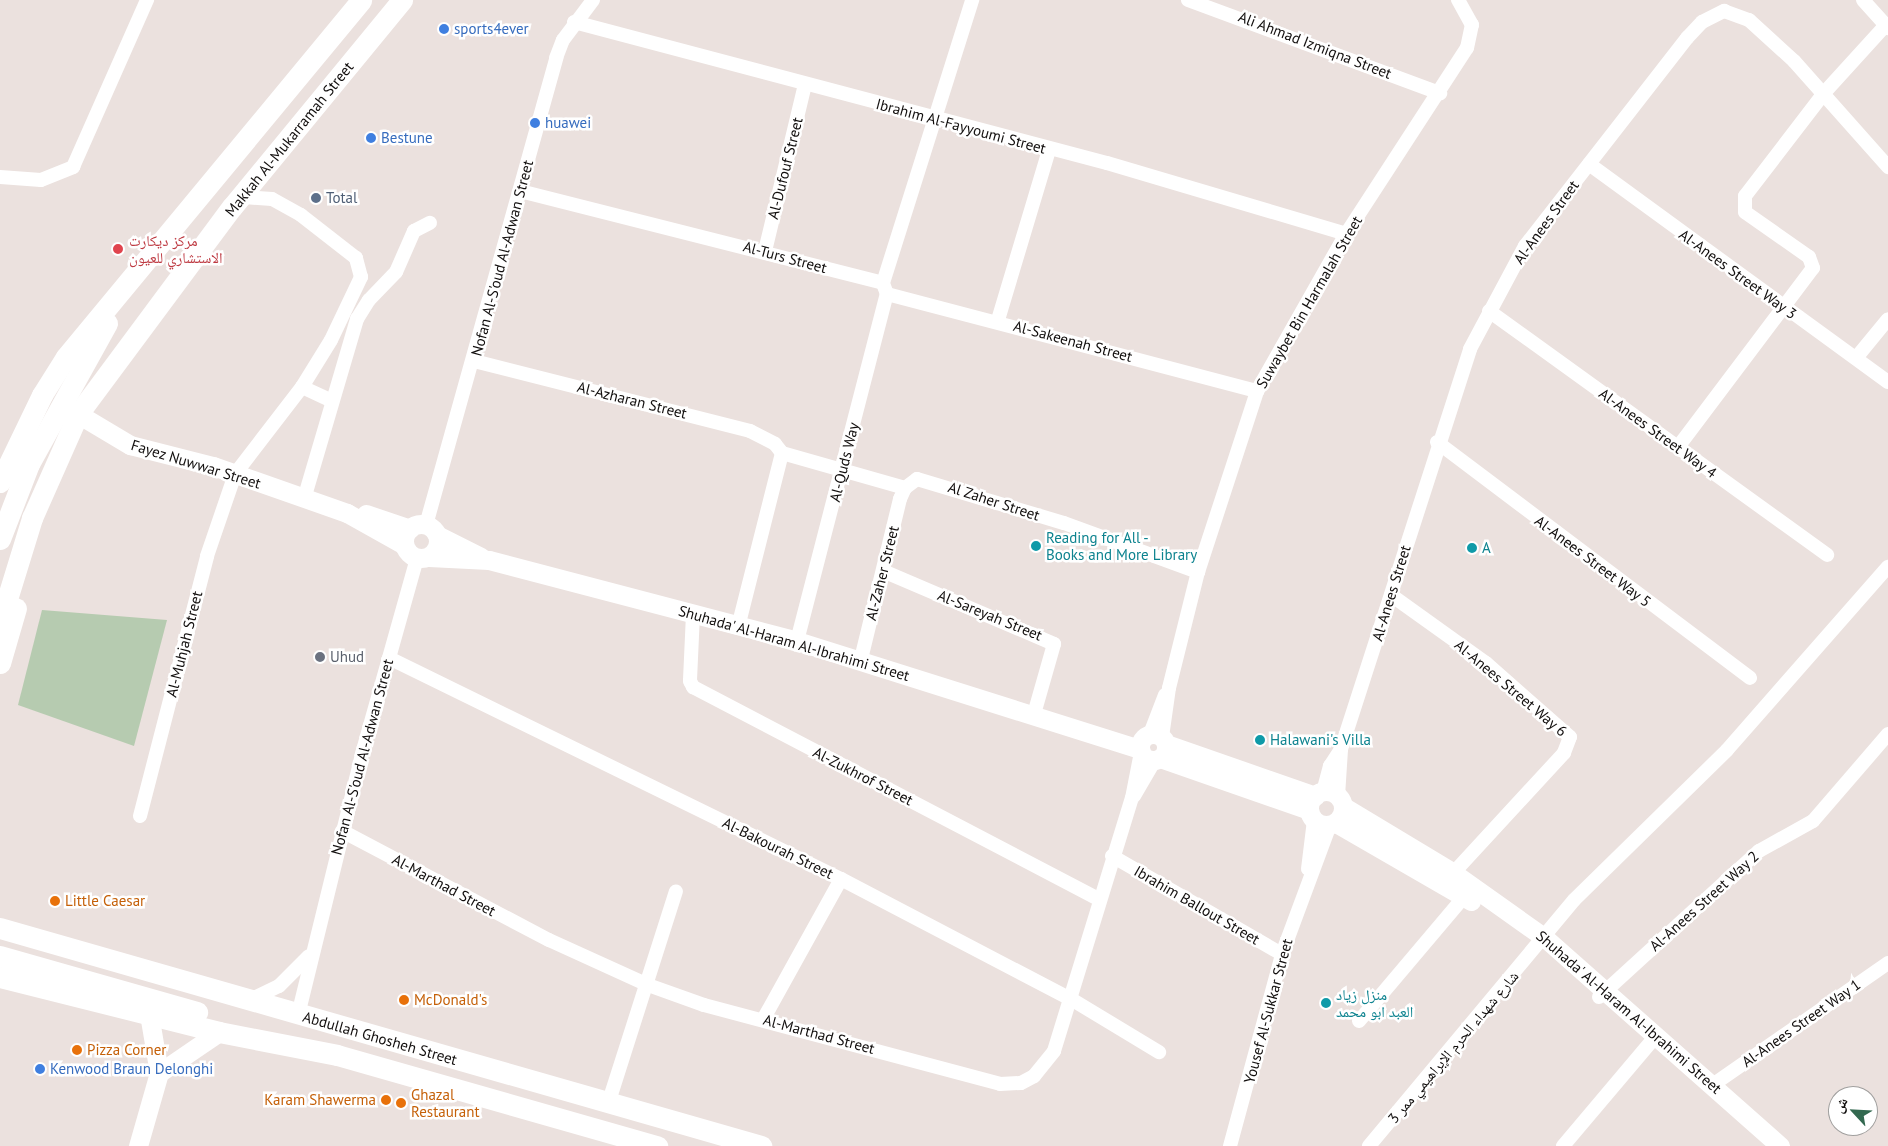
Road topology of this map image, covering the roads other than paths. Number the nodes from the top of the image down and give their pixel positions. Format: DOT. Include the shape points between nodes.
graph roads {
  1 [pos="147,0"];
  2 [pos="361,0"];
  3 [pos="402,0"];
  4 [pos="593,0"];
  5 [pos="972,0"];
  6 [pos="1188,0"];
  7 [pos="1458,0"];
  8 [pos="1863,0"];
  9 [pos="1217,4"];
  10 [pos="574,22"];
  11 [pos="1887,27"];
  12 [pos="805,84"];
  13 [pos="1440,93"];
  14 [pos="1824,93"];
  15 [pos="933,120"];
  16 [pos="1049,150"];
  17 [pos="1589,164"];
  18 [pos="1888,167"];
  19 [pos="0,177"];
  20 [pos="520,190"];
  21 [pos="241,197"];
  22 [pos="430,223"];
  23 [pos="1346,234"];
  24 [pos="765,251"];
  25 [pos="147,259"];
  26 [pos="885,289"];
  27 [pos="1786,308"];
  28 [pos="1489,311"];
  29 [pos="1888,319"];
  30 [pos="998,320"];
  31 [pos="1856,358"];
  32 [pos="474,361"];
  33 [pos="1888,382"];
  34 [pos="302,386"];
  35 [pos="1257,392"];
  36 [pos="332,401"];
  37 [pos="69,407"];
  38 [pos="1437,442"];
  39 [pos="1678,447"];
  40 [pos="782,453"];
  41 [pos="842,470"];
  42 [pos="235,474"];
  43 [pos="0,482"];
  44 [pos="905,488"];
  45 [pos="304,499"];
  46 [pos="32,518"];
  47 [pos="0,538"];
  48 [pos="421,541"];
  49 [pos="1827,555"];
  50 [pos="1888,567"];
  51 [pos="883,571"];
  52 [pos="1198,572"];
  53 [pos="1391,595"];
  54 [pos="693,614"];
  55 [pos="0,622"];
  56 [pos="738,627"];
  57 [pos="797,641"];
  58 [pos="389,658"];
  59 [pos="861,659"];
  60 [pos="0,663"];
  61 [pos="1750,678"];
  62 [pos="1034,714"];
  63 [pos="1888,734"];
  64 [pos="1152,746"];
  65 [pos="1326,809"];
  66 [pos="140,816"];
  67 [pos="342,831"];
  68 [pos="1112,856"];
  69 [pos="1448,878"];
  70 [pos="841,879"];
  71 [pos="676,891"];
  72 [pos="1469,891"];
  73 [pos="1099,899"];
  74 [pos="0,928"];
  75 [pos="39,940"];
  76 [pos="1541,942"];
  77 [pos="1282,954"];
  78 [pos="0,956"];
  79 [pos="310,956"];
  80 [pos="1888,963"];
  81 [pos="0,977"];
  82 [pos="648,985"];
  83 [pos="31,986"];
  84 [pos="1603,993"];
  85 [pos="1071,999"];
  86 [pos="250,1000"];
  87 [pos="149,1014"];
  88 [pos="298,1016"];
  89 [pos="764,1018"];
  90 [pos="1359,1021"];
  91 [pos="218,1032"];
  92 [pos="1650,1043"];
  93 [pos="1159,1052"];
  94 [pos="337,1055"];
  95 [pos="159,1072"];
  96 [pos="1714,1084"];
  97 [pos="609,1101"];
  98 [pos="138,1146"];
  99 [pos="658,1146"];
  100 [pos="761,1146"];
  101 [pos="1230,1146"];
  102 [pos="1369,1146"];
  103 [pos="1563,1146"];
  104 [pos="1762,1146"];
  105 [pos="1780,1146"];
  1 -- 19 [label="street" via="73,167 41,180"];
  2 -- 25 [label="main road"];
  3 -- 21 [label="main road, Makkah Al-Mukarramah Street"];
  4 -- 10 [label="street, Nofan Al-S'oud Al-Adwan Street"];
  5 -- 15 [label="street"];
  6 -- 9 [label="street, Ali Ahmad Izmiqna Street"];
  7 -- 13 [label="street, Suwaybet Bin Harmalah Street" via="1469,15 1472,35"];
  8 -- 11 [label="street"];
  9 -- 13 [label="street, Ali Ahmad Izmiqna Street"];
  10 -- 12 [label="street, Ibrahim Al-Fayyoumi Street"];
  10 -- 20 [label="street, Nofan Al-S'oud Al-Adwan Street" via="556,58"];
  11 -- 14 [label="street"];
  12 -- 15 [label="street, Ibrahim Al-Fayyoumi Street"];
  12 -- 24 [label="street, Al-Dufouf Street"];
  13 -- 23 [label="street, Suwaybet Bin Harmalah Street"];
  14 -- 17 [label="street, Al-Anees Street" via="1755,25 1724,11 1702,22 1687,38"];
  14 -- 18 [label="street, Al-Anees Street"];
  14 -- 27 [label="street" via="1742,204 1751,216 1814,262"];
  15 -- 16 [label="street, Ibrahim Al-Fayyoumi Street"];
  15 -- 26 [label="street"];
  16 -- 23 [label="street, Ibrahim Al-Fayyoumi Street"];
  16 -- 30 [label="street"];
  17 -- 27 [label="street, Al-Anees Street Way 3"];
  17 -- 28 [label="street, Al-Anees Street" via="1525,246"];
  20 -- 24 [label="street, Al-Turs Street"];
  20 -- 32 [label="street, Nofan Al-S'oud Al-Adwan Street"];
  21 -- 34 [label="street, Al-Muhjah Street" via="282,203 352,252 360,264 361,277 346,312"];
  21 -- 37 [label="main road, Makkah Al-Mukarramah Street" via="106,370"];
  22 -- 36 [label="street" via="414,231 396,272 362,309"];
  23 -- 35 [label="street, Suwaybet Bin Harmalah Street"];
  24 -- 26 [label="street, Al-Turs Street"];
  25 -- 37 [label="main road"];
  25 -- 43 [label="main road" via="57,370"];
  26 -- 30 [label="street, Al-Sakeenah Street"];
  26 -- 41 [label="street, Al-Quds Way"];
  27 -- 31 [label="street, Al-Anees Street Way 3"];
  27 -- 39 [label="street"];
  28 -- 38 [label="street, Al-Anees Street" via="1470,349"];
  28 -- 39 [label="street, Al-Anees Street Way 4"];
  29 -- 31 [label="street"];
  30 -- 35 [label="street, Al-Sakeenah Street"];
  31 -- 33 [label="street, Al-Anees Street Way 3"];
  32 -- 40 [label="street, Al-Azharan Street" via="750,432 775,444"];
  32 -- 48 [label="street, Nofan Al-S'oud Al-Adwan Street"];
  34 -- 36 [label="street"];
  34 -- 42 [label="street, Al-Muhjah Street"];
  35 -- 52 [label="street, Suwaybet Bin Harmalah Street"];
  36 -- 45 [label="street"];
  37 -- 42 [label="street, Fayez Nuwwar Street" via="130,445"];
  37 -- 46 [label="main road, Makkah Al-Mukarramah Street"];
  37 -- 47 [label="main road" via="29,464"];
  38 -- 53 [label="street, Al-Anees Street"];
  38 -- 61 [label="street, Al-Anees Street Way 5"];
  39 -- 49 [label="street, Al-Anees Street Way 4"];
  40 -- 41 [label="street, Al-Azharan Street"];
  40 -- 56 [label="street"];
  41 -- 44 [label="street, Al-Azharan Street"];
  41 -- 57 [label="street, Al-Quds Way"];
  42 -- 45 [label="street, Fayez Nuwwar Street"];
  42 -- 66 [label="street, Al-Muhjah Street" via="207,556"];
  44 -- 51 [label="street, Al-Zaher Street"];
  44 -- 52 [label="street, Al Zaher Street" via="917,479 926,479"];
  45 -- 48 [label="street, Fayez Nuwwar Street"];
  46 -- 55 [label="main road, Makkah Al-Mukarramah Street"];
  46 -- 60 [label="main road" via="32,547"];
  48 -- 54 [label="street, Shuhada' Al-Haram Al-Ibrahimi Street"];
  48 -- 58 [label="street, Nofan Al-S'oud Al-Adwan Street"];
  50 -- 76 [label="street, شارع شهداء الحرم الإبراهيمي ممر 3" via="1726,750 1574,900"];
  51 -- 59 [label="street, Al-Zaher Street"];
  51 -- 62 [label="street, Al-Sareyah Street" via="1054,644"];
  52 -- 64 [label="street, Suwaybet Bin Harmalah Street"];
  53 -- 65 [label="street, Al-Anees Street" via="1341,749"];
  53 -- 69 [label="street, Al-Anees Street Way 6" via="1486,663 1570,737 1564,754"];
  54 -- 56 [label="street, Shuhada' Al-Haram Al-Ibrahimi Street"];
  54 -- 73 [label="street, Al-Zukhrof Street" via="690,681 693,687"];
  56 -- 57 [label="street, Shuhada' Al-Haram Al-Ibrahimi Street"];
  57 -- 59 [label="street, Shuhada' Al-Haram Al-Ibrahimi Street"];
  58 -- 67 [label="street, Nofan Al-S'oud Al-Adwan Street"];
  58 -- 70 [label="street, Al-Bakourah Street"];
  59 -- 62 [label="street, Shuhada' Al-Haram Al-Ibrahimi Street"];
  62 -- 64 [label="street, Shuhada' Al-Haram Al-Ibrahimi Street"];
  63 -- 84 [label="street, Al-Anees Street Way 2" via="1813,821 1758,851"];
  64 -- 65 [label="street, Shuhada' Al-Haram Al-Ibrahimi Street"];
  64 -- 68 [label="street, Al-Marthad Street"];
  65 -- 69 [label="street, Shuhada' Al-Haram Al-Ibrahimi Street"];
  65 -- 77 [label="street, Yousef Al-Sukkar Street"];
  67 -- 79 [label="street, Nofan Al-S'oud Al-Adwan Street"];
  67 -- 82 [label="street, Al-Marthad Street" via="549,940"];
  68 -- 73 [label="street, Al-Marthad Street"];
  68 -- 77 [label="street, Ibrahim Ballout Street"];
  69 -- 72 [label="street, Shuhada' Al-Haram Al-Ibrahimi Street"];
  70 -- 85 [label="street, Al-Bakourah Street"];
  70 -- 89 [label="street"];
  71 -- 82 [label="street"];
  72 -- 76 [label="street, Shuhada' Al-Haram Al-Ibrahimi Street"];
  72 -- 90 [label="street"];
  73 -- 85 [label="street, Al-Marthad Street"];
  74 -- 75 [label="main road, Abdullah Ghosheh Street"];
  75 -- 83 [label="main road" via="20,958 21,972"];
  75 -- 86 [label="main road, Abdullah Ghosheh Street"];
  76 -- 84 [label="street, Shuhada' Al-Haram Al-Ibrahimi Street"];
  76 -- 102 [label="street, شارع شهداء الحرم الإبراهيمي ممر 3"];
  77 -- 101 [label="street, Yousef Al-Sukkar Street"];
  78 -- 94 [label="main road"];
  79 -- 86 [label="street" via="279,986"];
  79 -- 88 [label="street, Nofan Al-S'oud Al-Adwan Street"];
  80 -- 96 [label="street, Al-Anees Street Way 1"];
  81 -- 83 [label="main road, Abdullah Ghosheh Street"];
  82 -- 89 [label="street, Al-Marthad Street"];
  82 -- 97 [label="street"];
  83 -- 87 [label="main road, Abdullah Ghosheh Street"];
  84 -- 92 [label="street, Shuhada' Al-Haram Al-Ibrahimi Street"];
  84 -- 96 [label="street, Shuhada' Al-Haram Al-Ibrahimi Street"];
  85 -- 89 [label="street, Al-Marthad Street" via="1054,1051 1043,1067 1021,1083 1007,1084"];
  85 -- 93 [label="street, Al-Bakourah Street"];
  86 -- 88 [label="main road, Abdullah Ghosheh Street"];
  87 -- 91 [label="main road, Abdullah Ghosheh Street"];
  87 -- 95 [label="street"];
  88 -- 97 [label="main road, Abdullah Ghosheh Street"];
  91 -- 94 [label="main road, Abdullah Ghosheh Street"];
  91 -- 95 [label="street"];
  92 -- 103 [label="street"];
  92 -- 104 [label="street, Shuhada' Al-Haram Al-Ibrahimi Street"];
  94 -- 99 [label="main road, Abdullah Ghosheh Street"];
  95 -- 98 [label="street"];
  96 -- 105 [label="street, Shuhada' Al-Haram Al-Ibrahimi Street"];
  97 -- 100 [label="main road, Abdullah Ghosheh Street"];
}
